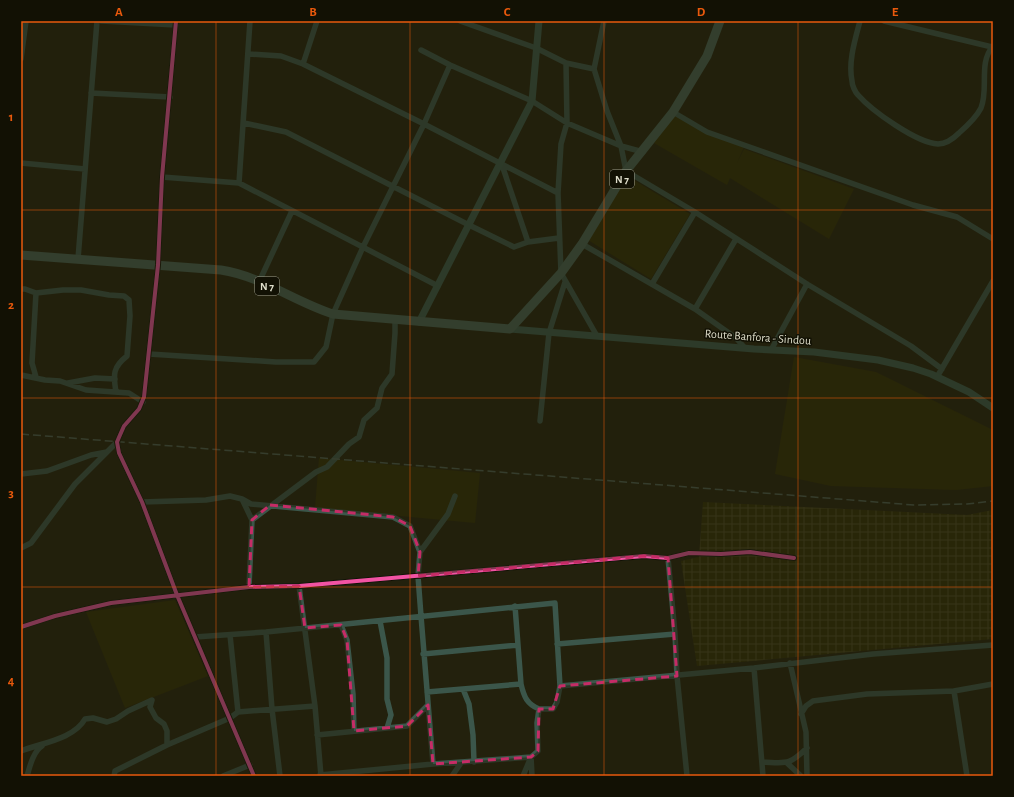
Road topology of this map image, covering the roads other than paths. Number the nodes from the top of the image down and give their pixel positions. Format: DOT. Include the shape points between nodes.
graph roads {
  1 [pos="26,21"];
  2 [pos="97,21"];
  3 [pos="102,21"];
  4 [pos="250,21"];
  5 [pos="318,21"];
  6 [pos="460,21"];
  7 [pos="540,21"];
  8 [pos="604,21"];
  9 [pos="720,21"];
  10 [pos="860,21"];
  11 [pos="884,21"];
  12 [pos="176,23"];
  13 [pos="993,47"];
  14 [pos="536,48"];
  15 [pos="421,50"];
  16 [pos="249,54"];
  17 [pos="21,59"];
  18 [pos="566,63"];
  19 [pos="303,64"];
  20 [pos="450,65"];
  21 [pos="594,69"];
  22 [pos="92,93"];
  23 [pos="170,97"];
  24 [pos="532,102"];
  25 [pos="673,112"];
  26 [pos="244,123"];
  27 [pos="567,123"];
  28 [pos="424,124"];
  29 [pos="621,146"];
  30 [pos="643,152"];
  31 [pos="501,162"];
  32 [pos="21,163"];
  33 [pos="85,169"];
  34 [pos="626,172"];
  35 [pos="162,177"];
  36 [pos="239,183"];
  37 [pos="393,186"];
  38 [pos="558,192"];
  39 [pos="292,211"];
  40 [pos="695,212"];
  41 [pos="468,225"];
  42 [pos="559,238"];
  43 [pos="736,239"];
  44 [pos="993,239"];
  45 [pos="528,242"];
  46 [pos="582,244"];
  47 [pos="363,247"];
  48 [pos="21,255"];
  49 [pos="78,259"];
  50 [pos="158,265"];
  51 [pos="561,273"];
  52 [pos="993,281"];
  53 [pos="259,282"];
  54 [pos="566,282"];
  55 [pos="652,284"];
  56 [pos="806,284"];
  57 [pos="438,286"];
  58 [pos="21,289"];
  59 [pos="36,293"];
  60 [pos="695,309"];
  61 [pos="333,314"];
  62 [pos="395,320"];
  63 [pos="419,322"];
  64 [pos="510,329"];
  65 [pos="549,333"];
  66 [pos="598,336"];
  67 [pos="745,348"];
  68 [pos="771,350"];
  69 [pos="149,354"];
  70 [pos="942,369"];
  71 [pos="21,375"];
  72 [pos="36,377"];
  73 [pos="937,377"];
  74 [pos="115,379"];
  75 [pos="68,383"];
  76 [pos="116,392"];
  77 [pos="142,402"];
  78 [pos="993,408"];
  79 [pos="540,422"];
  80 [pos="117,442"];
  81 [pos="107,452"];
  82 [pos="21,474"];
  83 [pos="454,496"];
  84 [pos="242,499"];
  85 [pos="142,502"];
  86 [pos="270,505"];
  87 [pos="252,520"];
  88 [pos="21,548"];
  89 [pos="420,552"];
  90 [pos="668,558"];
  91 [pos="794,558"];
  92 [pos="418,576"];
  93 [pos="299,586"];
  94 [pos="249,587"];
  95 [pos="177,595"];
  96 [pos="515,606"];
  97 [pos="421,616"];
  98 [pos="380,620"];
  99 [pos="340,624"];
  100 [pos="21,626"];
  101 [pos="305,628"];
  102 [pos="266,632"];
  103 [pos="675,634"];
  104 [pos="230,635"];
  105 [pos="195,637"];
  106 [pos="557,644"];
  107 [pos="518,645"];
  108 [pos="993,645"];
  109 [pos="424,654"];
  110 [pos="790,663"];
  111 [pos="754,668"];
  112 [pos="677,676"];
  113 [pos="522,684"];
  114 [pos="993,684"];
  115 [pos="560,686"];
  116 [pos="463,689"];
  117 [pos="954,691"];
  118 [pos="427,692"];
  119 [pos="428,705"];
  120 [pos="315,706"];
  121 [pos="272,709"];
  122 [pos="539,709"];
  123 [pos="238,712"];
  124 [pos="801,714"];
  125 [pos="230,718"];
  126 [pos="386,728"];
  127 [pos="354,731"];
  128 [pos="317,735"];
  129 [pos="44,744"];
  130 [pos="167,745"];
  131 [pos="807,748"];
  132 [pos="21,751"];
  133 [pos="531,757"];
  134 [pos="474,762"];
  135 [pos="762,762"];
  136 [pos="461,763"];
  137 [pos="787,763"];
  138 [pos="433,764"];
  139 [pos="250,765"];
  140 [pos="27,776"];
  141 [pos="114,776"];
  142 [pos="223,776"];
  143 [pos="254,776"];
  144 [pos="280,776"];
  145 [pos="321,776"];
  146 [pos="452,776"];
  147 [pos="523,776"];
  148 [pos="532,776"];
  149 [pos="687,776"];
  150 [pos="763,776"];
  151 [pos="801,776"];
  152 [pos="807,776"];
  153 [pos="967,776"];
  1 -- 17 [label="street"];
  2 -- 22 [label="street"];
  3 -- 12 [label="street"];
  4 -- 16 [label="street"];
  5 -- 19 [label="street"];
  6 -- 14 [label="street"];
  7 -- 14 [label="main road"];
  8 -- 21 [label="street"];
  9 -- 25 [label="highway, N 7" via="707,56"];
  10 -- 13 [label="street" via="851,66 852,82 857,94 896,126 931,143 946,143 977,114 981,107 987,53"];
  11 -- 13 [label="street"];
  12 -- 23 [label="street"];
  14 -- 18 [label="street"];
  14 -- 24 [label="main road"];
  15 -- 20 [label="street"];
  16 -- 19 [label="street" via="281,56"];
  16 -- 26 [label="street"];
  18 -- 21 [label="street"];
  18 -- 27 [label="street"];
  19 -- 28 [label="street"];
  20 -- 24 [label="street"];
  20 -- 28 [label="street"];
  21 -- 29 [label="street"];
  22 -- 23 [label="street"];
  22 -- 33 [label="street"];
  23 -- 35 [label="street"];
  24 -- 27 [label="street"];
  24 -- 31 [label="main road"];
  25 -- 30 [label="highway, N 7"];
  25 -- 44 [label="street" via="707,132 913,205 957,217"];
  26 -- 36 [label="street"];
  26 -- 37 [label="street" via="286,132"];
  27 -- 29 [label="street"];
  27 -- 38 [label="street" via="561,144"];
  28 -- 31 [label="street"];
  28 -- 37 [label="street"];
  29 -- 30 [label="street"];
  29 -- 34 [label="street"];
  30 -- 34 [label="highway, N 7"];
  31 -- 38 [label="street"];
  31 -- 41 [label="main road"];
  31 -- 45 [label="street"];
  32 -- 33 [label="street"];
  33 -- 49 [label="street"];
  34 -- 40 [label="street"];
  34 -- 46 [label="highway, N 7"];
  35 -- 36 [label="street"];
  35 -- 50 [label="street"];
  36 -- 39 [label="street"];
  37 -- 41 [label="street"];
  37 -- 47 [label="street"];
  38 -- 42 [label="street"];
  39 -- 47 [label="street"];
  39 -- 53 [label="street"];
  40 -- 43 [label="street"];
  40 -- 55 [label="street"];
  41 -- 45 [label="street" via="514,247"];
  41 -- 57 [label="main road"];
  42 -- 45 [label="street"];
  42 -- 51 [label="street"];
  43 -- 56 [label="street"];
  43 -- 60 [label="street"];
  46 -- 51 [label="highway, N 7"];
  46 -- 55 [label="street"];
  47 -- 57 [label="street"];
  47 -- 61 [label="street"];
  48 -- 49 [label="highway, N 7"];
  49 -- 50 [label="highway, N 7"];
  50 -- 53 [label="highway, N 7" via="225,270"];
  50 -- 69 [label="street"];
  51 -- 54 [label="street"];
  51 -- 64 [label="highway, N 7"];
  52 -- 70 [label="street"];
  53 -- 61 [label="highway, N 7"];
  54 -- 65 [label="street"];
  54 -- 66 [label="street"];
  55 -- 60 [label="street"];
  56 -- 68 [label="street"];
  56 -- 70 [label="street" via="911,346"];
  57 -- 63 [label="main road"];
  58 -- 59 [label="street"];
  59 -- 72 [label="street" via="32,363"];
  59 -- 74 [label="street" via="81,290 124,296 129,300 127,356 118,363"];
  60 -- 67 [label="street" via="736,338"];
  61 -- 62 [label="highway, N 7"];
  61 -- 69 [label="street" via="326,347 314,362"];
  62 -- 63 [label="highway, N 7"];
  62 -- 86 [label="street" via="392,374 382,388 377,408 364,420 359,437 327,466"];
  63 -- 64 [label="highway, N 7"];
  64 -- 65 [label="main road, Route Banfora - Sindou"];
  65 -- 66 [label="main road, Route Banfora - Sindou"];
  65 -- 79 [label="street"];
  66 -- 67 [label="main road, Route Banfora - Sindou"];
  67 -- 68 [label="main road, Route Banfora - Sindou"];
  68 -- 73 [label="main road, Route Banfora - Sindou" via="814,352 878,360 913,368"];
  69 -- 77 [label="street"];
  70 -- 73 [label="street"];
  71 -- 72 [label="street"];
  72 -- 75 [label="street"];
  73 -- 78 [label="main road, Route Banfora - Sindou" via="969,392"];
  74 -- 75 [label="street" via="96,378"];
  74 -- 76 [label="street"];
  75 -- 76 [label="street" via="86,390"];
  76 -- 77 [label="street" via="129,393"];
  77 -- 80 [label="street" via="124,426"];
  80 -- 81 [label="street"];
  80 -- 85 [label="street" via="119,453"];
  81 -- 82 [label="street" via="47,471"];
  81 -- 88 [label="street" via="75,484 31,543"];
  83 -- 89 [label="street" via="448,514"];
  84 -- 85 [label="street" via="230,496 206,500"];
  84 -- 86 [label="street" via="251,504"];
  84 -- 87 [label="street"];
  85 -- 95 [label="street"];
  86 -- 87 [label="street"];
  86 -- 89 [label="street" via="393,517 410,526"];
  87 -- 94 [label="street"];
  89 -- 92 [label="street"];
  90 -- 91 [label="street" via="689,553 750,552"];
  90 -- 92 [label="street" via="644,556"];
  90 -- 103 [label="street"];
  92 -- 93 [label="street"];
  92 -- 97 [label="street"];
  93 -- 94 [label="street"];
  93 -- 101 [label="street"];
  94 -- 95 [label="street"];
  95 -- 100 [label="street" via="111,603"];
  95 -- 105 [label="street"];
  96 -- 97 [label="street"];
  96 -- 106 [label="street" via="555,603"];
  96 -- 107 [label="street"];
  97 -- 98 [label="street"];
  97 -- 109 [label="street"];
  98 -- 99 [label="street"];
  98 -- 126 [label="street" via="387,658 390,715"];
  99 -- 101 [label="street"];
  99 -- 127 [label="street" via="347,640"];
  101 -- 102 [label="street"];
  101 -- 120 [label="street"];
  102 -- 104 [label="street"];
  102 -- 121 [label="street"];
  103 -- 106 [label="street"];
  103 -- 112 [label="street"];
  104 -- 105 [label="street"];
  104 -- 123 [label="street"];
  105 -- 125 [label="street"];
  106 -- 115 [label="street"];
  107 -- 109 [label="street"];
  107 -- 113 [label="street"];
  108 -- 110 [label="street"];
  109 -- 118 [label="street"];
  110 -- 111 [label="street"];
  110 -- 124 [label="street"];
  111 -- 112 [label="street"];
  111 -- 135 [label="street"];
  112 -- 115 [label="street"];
  112 -- 149 [label="street"];
  113 -- 116 [label="street"];
  113 -- 122 [label="street" via="527,701"];
  114 -- 117 [label="street"];
  115 -- 122 [label="street" via="553,709"];
  116 -- 118 [label="street"];
  116 -- 134 [label="street" via="469,704"];
  117 -- 124 [label="street" via="867,694 814,701 806,706"];
  117 -- 153 [label="street"];
  118 -- 119 [label="street"];
  119 -- 126 [label="street" via="407,726"];
  119 -- 138 [label="street"];
  120 -- 121 [label="street"];
  120 -- 128 [label="street"];
  121 -- 123 [label="street"];
  121 -- 144 [label="street"];
  122 -- 133 [label="street" via="538,751"];
  123 -- 125 [label="street"];
  124 -- 131 [label="street"];
  125 -- 130 [label="street"];
  125 -- 139 [label="street"];
  126 -- 127 [label="street"];
  127 -- 128 [label="street"];
  128 -- 145 [label="street"];
  129 -- 130 [label="street" via="76,730 85,719 93,718 107,722 152,700 150,707 167,731"];
  129 -- 132 [label="street"];
  129 -- 140 [label="street" via="38,748"];
  130 -- 141 [label="street" via="115,771"];
  131 -- 137 [label="street"];
  131 -- 152 [label="street"];
  133 -- 134 [label="street"];
  133 -- 147 [label="street"];
  133 -- 148 [label="street"];
  134 -- 136 [label="street"];
  135 -- 137 [label="street"];
  135 -- 150 [label="street"];
  136 -- 138 [label="street"];
  136 -- 146 [label="street"];
  137 -- 151 [label="street"];
  138 -- 145 [label="street"];
  139 -- 142 [label="street"];
  139 -- 143 [label="street"];
}
